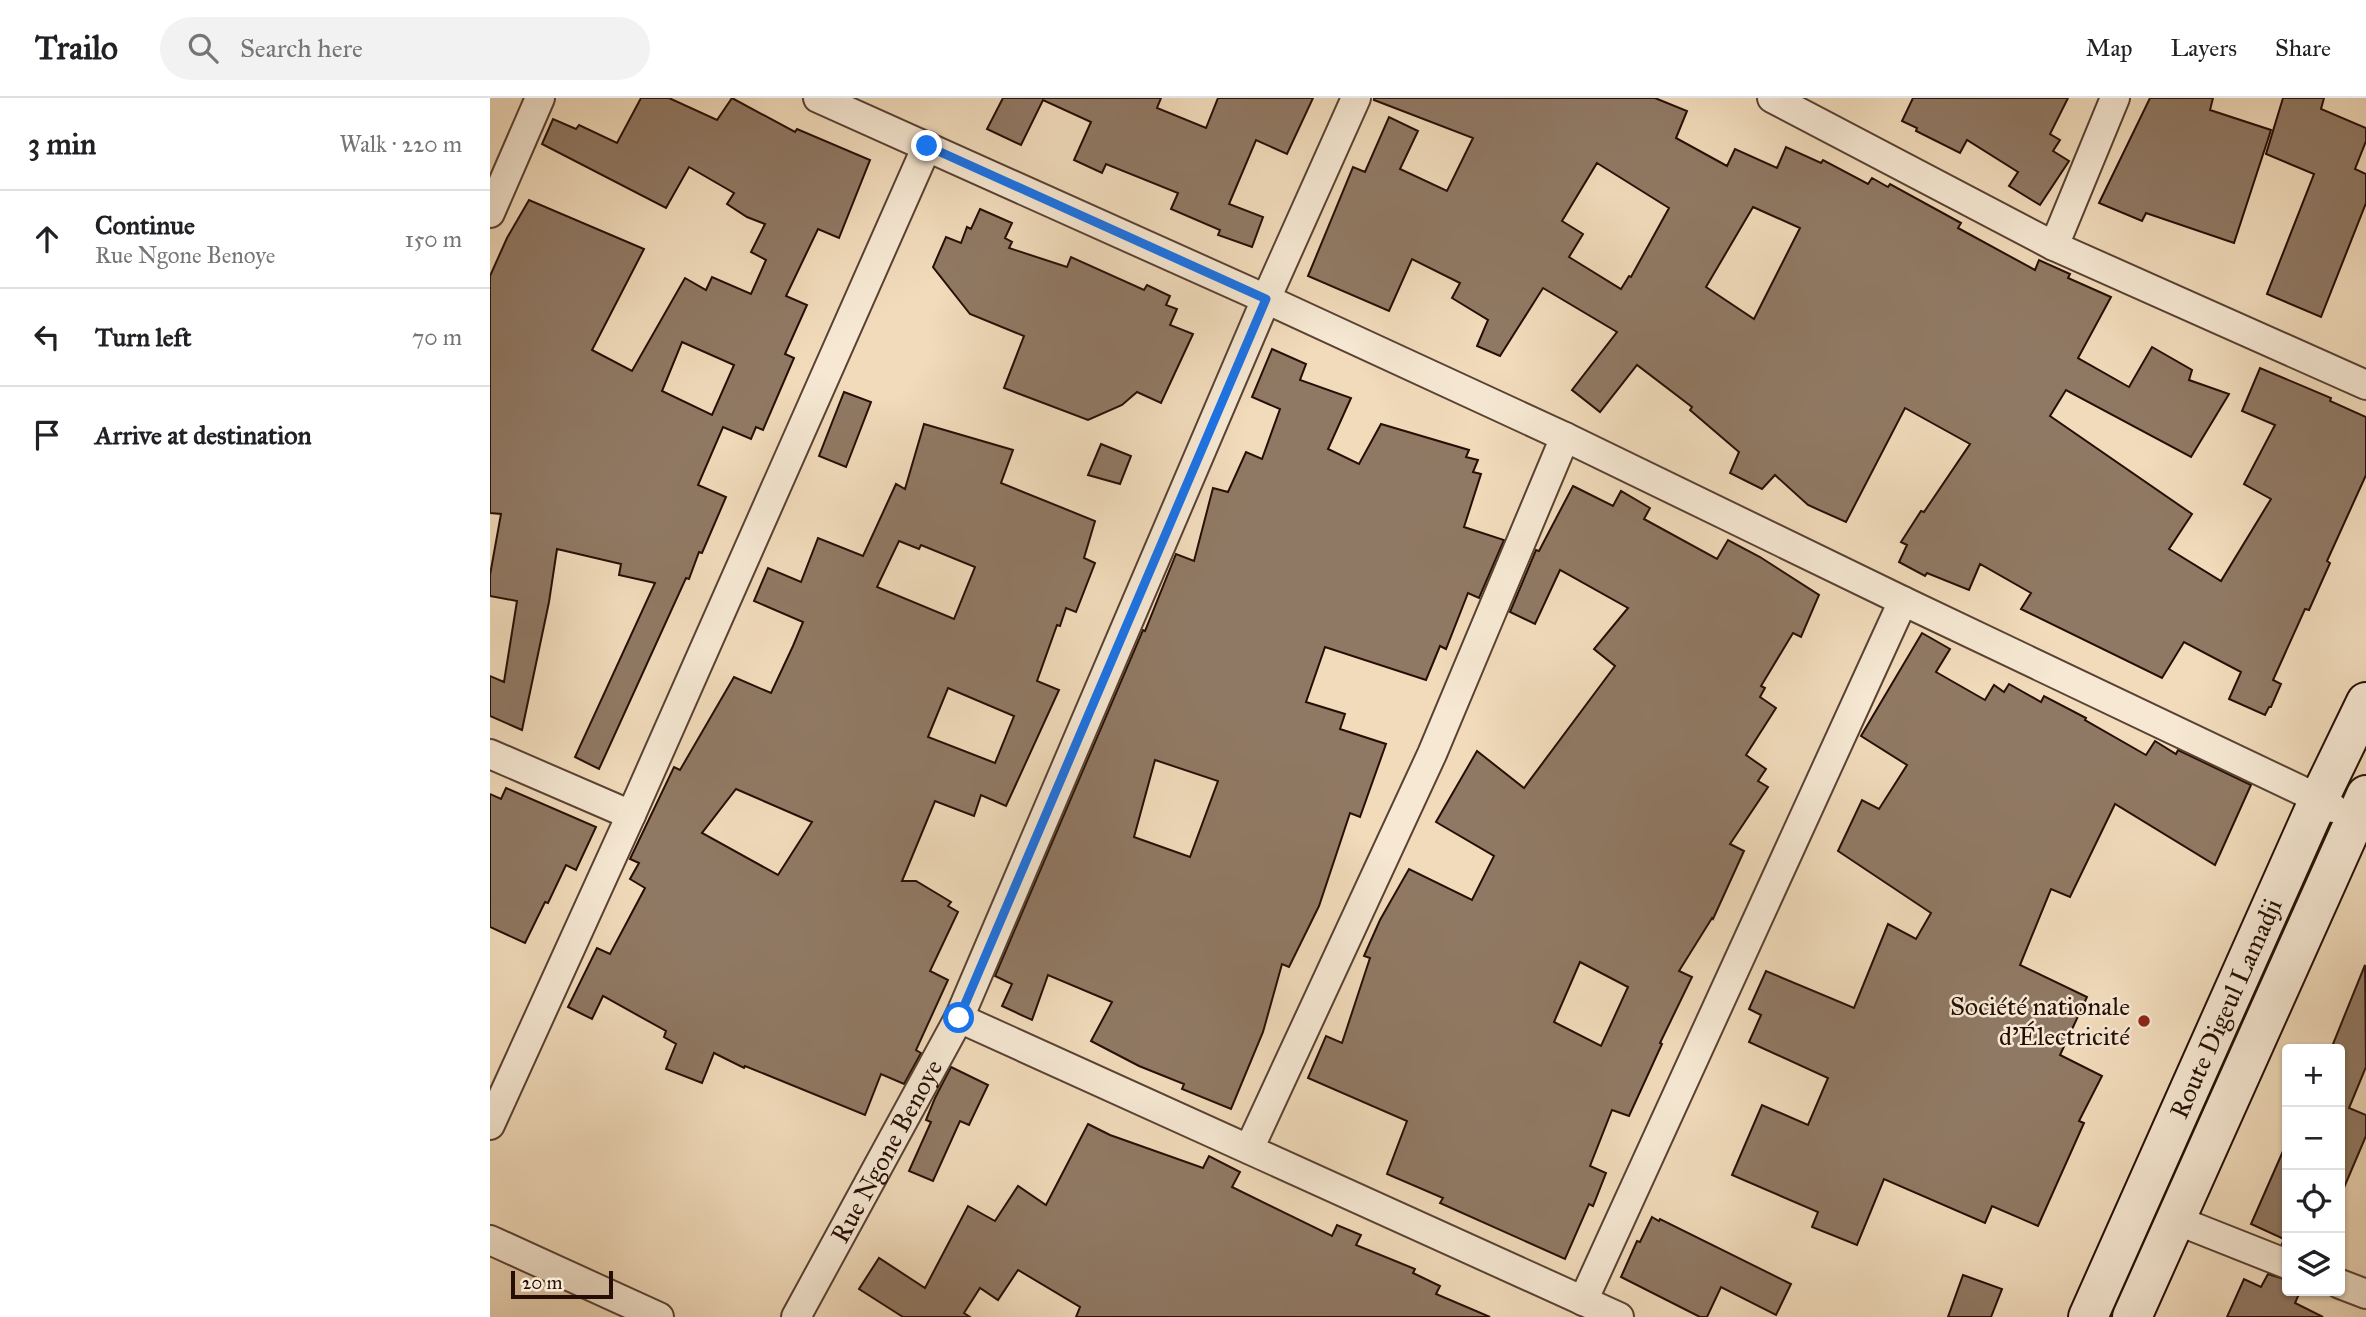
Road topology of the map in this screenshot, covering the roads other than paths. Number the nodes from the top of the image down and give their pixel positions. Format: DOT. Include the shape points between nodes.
graph roads {
  1 [pos="540,98"];
  2 [pos="818,98"];
  3 [pos="1356,98"];
  4 [pos="1772,98"];
  5 [pos="2115,98"];
  6 [pos="927,146"];
  7 [pos="490,213"];
  8 [pos="2054,246"];
  9 [pos="1266,299"];
  10 [pos="2366,385"];
  11 [pos="1565,438"];
  12 [pos="1903,601"];
  13 [pos="2366,702"];
  14 [pos="490,754"];
  15 [pos="2319,799"];
  16 [pos="631,815"];
  17 [pos="2362,815"];
  18 [pos="959,1018"];
  19 [pos="490,1125"];
  20 [pos="1249,1149"];
  21 [pos="2176,1220"];
  22 [pos="490,1240"];
  23 [pos="2282,1262"];
  24 [pos="2345,1286"];
  25 [pos="2366,1294"];
  26 [pos="1583,1301"];
  27 [pos="659,1317"];
  28 [pos="796,1317"];
  29 [pos="1619,1317"];
  30 [pos="2088,1317"];
  31 [pos="2132,1317"];
  1 -- 7 [label="street"];
  2 -- 6 [label="street"];
  3 -- 9 [label="street, Rue Ngone Benoye"];
  4 -- 8 [label="street"];
  5 -- 8 [label="street"];
  6 -- 9 [label="street"];
  6 -- 16 [label="street"];
  8 -- 10 [label="street"];
  9 -- 11 [label="street"];
  9 -- 18 [label="street, Rue Ngone Benoye"];
  11 -- 12 [label="street"];
  11 -- 20 [label="street" via="1432,754"];
  12 -- 15 [label="street"];
  12 -- 26 [label="street"];
  13 -- 15 [label="main road, Route Digeul Lamadji"];
  14 -- 16 [label="street"];
  15 -- 17 [label="street"];
  15 -- 30 [label="main road, Route Digeul Lamadji"];
  16 -- 19 [label="street"];
  17 -- 21 [label="main road"];
  18 -- 20 [label="street"];
  18 -- 28 [label="street, Rue Ngone Benoye"];
  20 -- 26 [label="street"];
  21 -- 23 [label="street"];
  21 -- 31 [label="main road"];
  22 -- 27 [label="street"];
  24 -- 25 [label="street"];
  26 -- 29 [label="street"];
}
